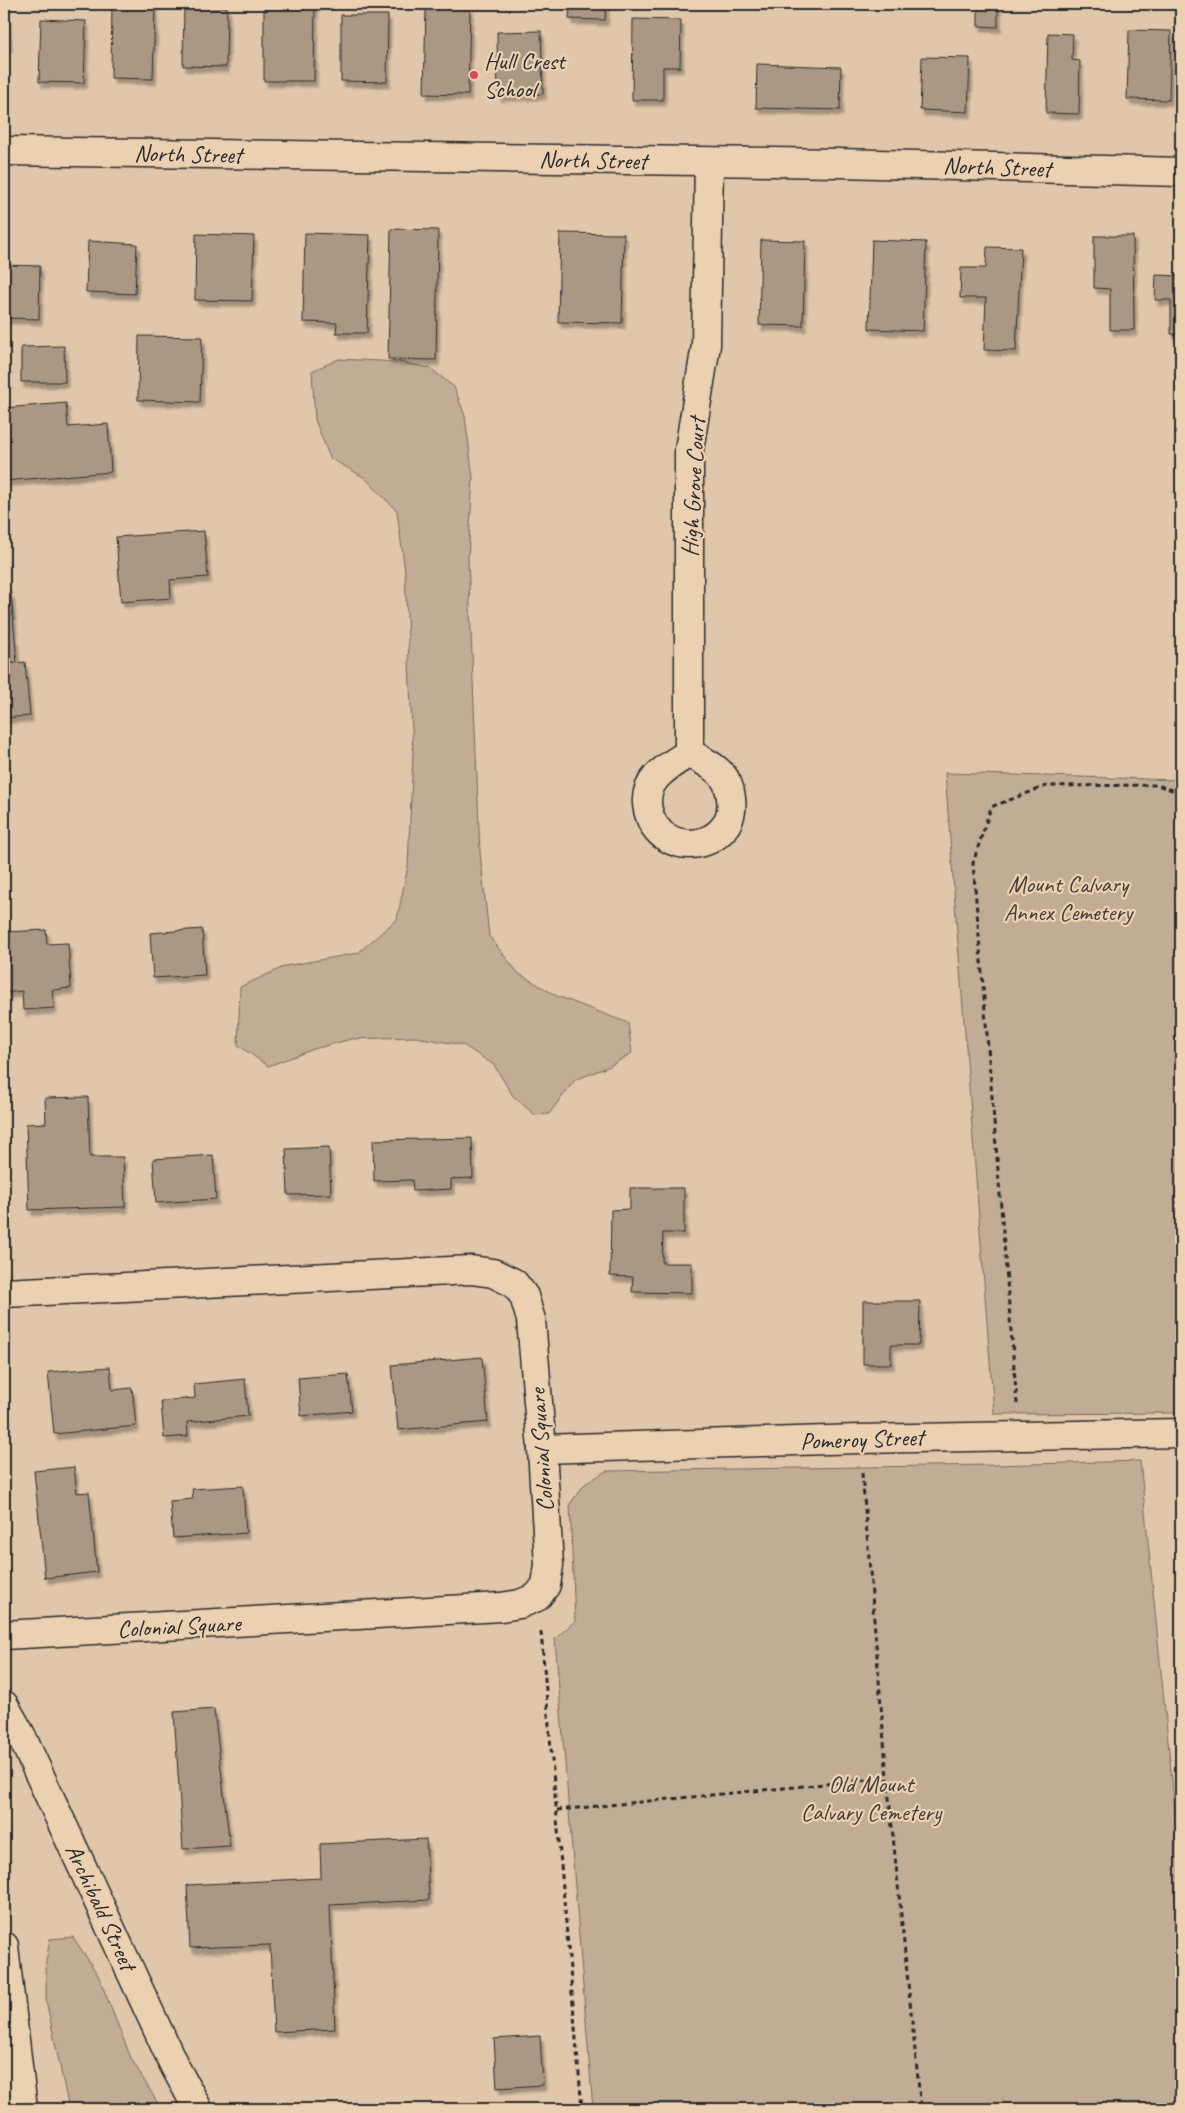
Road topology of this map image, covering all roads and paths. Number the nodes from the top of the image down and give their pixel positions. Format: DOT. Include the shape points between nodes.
graph roads {
  1 [pos="4,152"];
  2 [pos="709,162"];
  3 [pos="1181,172"];
  4 [pos="689,753"];
  5 [pos="1181,793"];
  6 [pos="4,1293"];
  7 [pos="1181,1433"];
  8 [pos="1020,1436"];
  9 [pos="859,1439"];
  10 [pos="542,1449"];
  11 [pos="537,1597"];
  12 [pos="4,1636"];
  13 [pos="4,1705"];
  14 [pos="887,1778"];
  15 [pos="557,1810"];
  16 [pos="4,1946"];
  17 [pos="23,2109"];
  18 [pos="198,2109"];
  19 [pos="582,2109"];
  20 [pos="921,2109"];
  1 -- 2 [label="street, North Street"];
  2 -- 3 [label="street, North Street"];
  2 -- 4 [label="street, High Grove Court" via="706,345 689,450"];
  5 -- 8 [label="path" via="1157,785 1046,786 991,806 973,863"];
  6 -- 10 [label="street, Colonial Square" via="471,1270 493,1273 514,1282 524,1296 531,1320"];
  7 -- 8 [label="street, Pomeroy Street"];
  8 -- 9 [label="street, Pomeroy Street"];
  9 -- 10 [label="street, Pomeroy Street"];
  9 -- 14 [label="path"];
  10 -- 11 [label="street, Colonial Square" via="549,1565 546,1585"];
  11 -- 12 [label="street, Colonial Square" via="501,1607"];
  11 -- 15 [label="path"];
  13 -- 18 [label="street, Archibald Street" via="21,1735 174,2065"];
  14 -- 15 [label="path"];
  14 -- 20 [label="path"];
  15 -- 19 [label="path"];
  16 -- 17 [label="street"];
}
